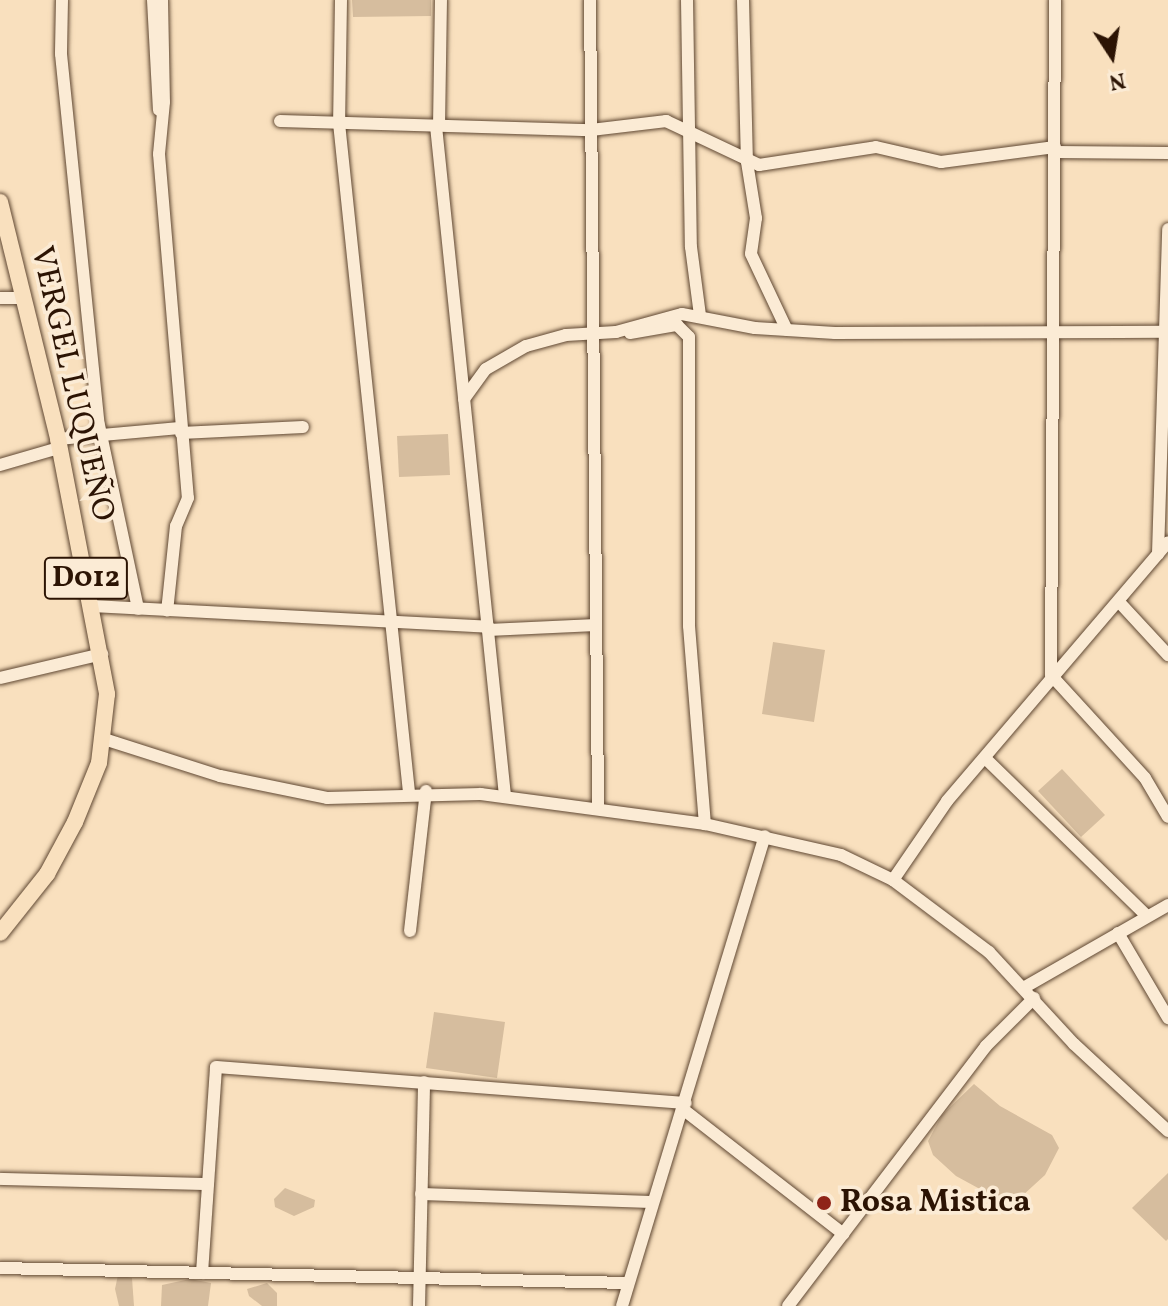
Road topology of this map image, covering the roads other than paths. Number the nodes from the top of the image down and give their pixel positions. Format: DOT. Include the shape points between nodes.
graph roads {
  1 [pos="62,0"];
  2 [pos="153,0"];
  3 [pos="162,0"];
  4 [pos="341,0"];
  5 [pos="441,0"];
  6 [pos="590,0"];
  7 [pos="687,0"];
  8 [pos="743,0"];
  9 [pos="1055,0"];
  10 [pos="159,110"];
  11 [pos="280,121"];
  12 [pos="339,123"];
  13 [pos="437,126"];
  14 [pos="591,130"];
  15 [pos="688,131"];
  16 [pos="1055,150"];
  17 [pos="1168,153"];
  18 [pos="747,162"];
  19 [pos="0,202"];
  20 [pos="1168,229"];
  21 [pos="0,298"];
  22 [pos="24,298"];
  23 [pos="700,315"];
  24 [pos="670,322"];
  25 [pos="787,330"];
  26 [pos="1054,331"];
  27 [pos="1165,332"];
  28 [pos="594,336"];
  29 [pos="464,399"];
  30 [pos="303,427"];
  31 [pos="180,430"];
  32 [pos="100,432"];
  33 [pos="58,444"];
  34 [pos="0,465"];
  35 [pos="1168,542"];
  36 [pos="1158,555"];
  37 [pos="1120,603"];
  38 [pos="92,606"];
  39 [pos="138,609"];
  40 [pos="167,611"];
  41 [pos="390,623"];
  42 [pos="596,625"];
  43 [pos="488,628"];
  44 [pos="102,654"];
  45 [pos="1168,655"];
  46 [pos="0,678"];
  47 [pos="1053,680"];
  48 [pos="104,739"];
  49 [pos="985,758"];
  50 [pos="426,791"];
  51 [pos="409,792"];
  52 [pos="505,796"];
  53 [pos="598,808"];
  54 [pos="1168,817"];
  55 [pos="705,824"];
  56 [pos="765,836"];
  57 [pos="893,880"];
  58 [pos="1168,905"];
  59 [pos="1147,916"];
  60 [pos="410,931"];
  61 [pos="0,933"];
  62 [pos="1118,933"];
  63 [pos="1025,987"];
  64 [pos="1034,998"];
  65 [pos="1168,1018"];
  66 [pos="424,1082"];
  67 [pos="685,1106"];
  68 [pos="1168,1131"];
  69 [pos="0,1179"];
  70 [pos="208,1184"];
  71 [pos="421,1194"];
  72 [pos="652,1202"];
  73 [pos="843,1234"];
  74 [pos="0,1268"];
  75 [pos="202,1273"];
  76 [pos="419,1278"];
  77 [pos="626,1283"];
  78 [pos="419,1306"];
  79 [pos="622,1306"];
  80 [pos="788,1306"];
  1 -- 32 [label="street" via="61,54"];
  2 -- 10 [label="street"];
  3 -- 10 [label="street" via="164,102"];
  4 -- 12 [label="street"];
  5 -- 13 [label="street"];
  6 -- 14 [label="street"];
  7 -- 15 [label="street"];
  8 -- 18 [label="street"];
  9 -- 16 [label="street"];
  10 -- 31 [label="street"];
  11 -- 12 [label="street"];
  12 -- 13 [label="street"];
  12 -- 41 [label="street"];
  13 -- 14 [label="street"];
  13 -- 29 [label="street"];
  14 -- 15 [label="street" via="666,121"];
  14 -- 28 [label="street"];
  15 -- 18 [label="street"];
  15 -- 23 [label="street" via="692,270"];
  16 -- 17 [label="street"];
  16 -- 18 [label="street" via="941,162 876,147 772,165"];
  16 -- 26 [label="street"];
  18 -- 25 [label="street" via="756,212 751,254"];
  19 -- 22 [label="main road, VERGEL LUQUEÑO / D012"];
  20 -- 27 [label="street"];
  21 -- 22 [label="street"];
  22 -- 33 [label="main road, VERGEL LUQUEÑO / D012"];
  23 -- 24 [label="street"];
  23 -- 25 [label="street"];
  24 -- 28 [label="street"];
  24 -- 55 [label="street" via="683,327 689,337 689,626"];
  25 -- 26 [label="street"];
  26 -- 27 [label="street"];
  26 -- 47 [label="street"];
  27 -- 36 [label="street"];
  28 -- 29 [label="street" via="547,339 502,357"];
  28 -- 42 [label="street"];
  29 -- 43 [label="street"];
  30 -- 31 [label="street"];
  31 -- 32 [label="street"];
  31 -- 40 [label="street" via="187,505 176,526"];
  32 -- 33 [label="street"];
  32 -- 39 [label="street"];
  33 -- 34 [label="street"];
  33 -- 38 [label="main road, VERGEL LUQUEÑO / D012"];
  35 -- 36 [label="street"];
  36 -- 37 [label="street"];
  37 -- 45 [label="street"];
  37 -- 47 [label="street"];
  38 -- 39 [label="street"];
  38 -- 44 [label="main road, VERGEL LUQUEÑO / D012"];
  39 -- 40 [label="street"];
  40 -- 41 [label="street"];
  41 -- 43 [label="street"];
  41 -- 51 [label="street"];
  42 -- 43 [label="street"];
  42 -- 53 [label="street"];
  43 -- 52 [label="street"];
  44 -- 46 [label="street"];
  44 -- 48 [label="main road, VERGEL LUQUEÑO / D012"];
  47 -- 49 [label="street"];
  47 -- 54 [label="street" via="1145,778"];
  48 -- 51 [label="street" via="220,776 311,795 359,800"];
  48 -- 61 [label="main road, VERGEL LUQUEÑO / D012" via="61,851"];
  49 -- 57 [label="street" via="947,801"];
  49 -- 59 [label="street"];
  50 -- 51 [label="street"];
  50 -- 52 [label="street"];
  50 -- 60 [label="street"];
  52 -- 53 [label="street"];
  53 -- 55 [label="street"];
  55 -- 56 [label="street"];
  56 -- 57 [label="street" via="841,855"];
  56 -- 67 [label="street"];
  57 -- 63 [label="street" via="960,928"];
  58 -- 59 [label="street"];
  59 -- 62 [label="street"];
  62 -- 63 [label="street"];
  62 -- 65 [label="street"];
  63 -- 64 [label="street"];
  64 -- 68 [label="street" via="1074,1044"];
  64 -- 73 [label="street" via="986,1046"];
  66 -- 67 [label="street"];
  66 -- 70 [label="street" via="216,1067"];
  66 -- 71 [label="street"];
  67 -- 72 [label="street"];
  67 -- 73 [label="street"];
  69 -- 70 [label="street"];
  70 -- 75 [label="street"];
  71 -- 72 [label="street"];
  71 -- 76 [label="street"];
  72 -- 77 [label="street"];
  73 -- 80 [label="street"];
  74 -- 75 [label="street"];
  75 -- 76 [label="street"];
  76 -- 77 [label="street"];
  76 -- 78 [label="street"];
  77 -- 79 [label="street"];
}
